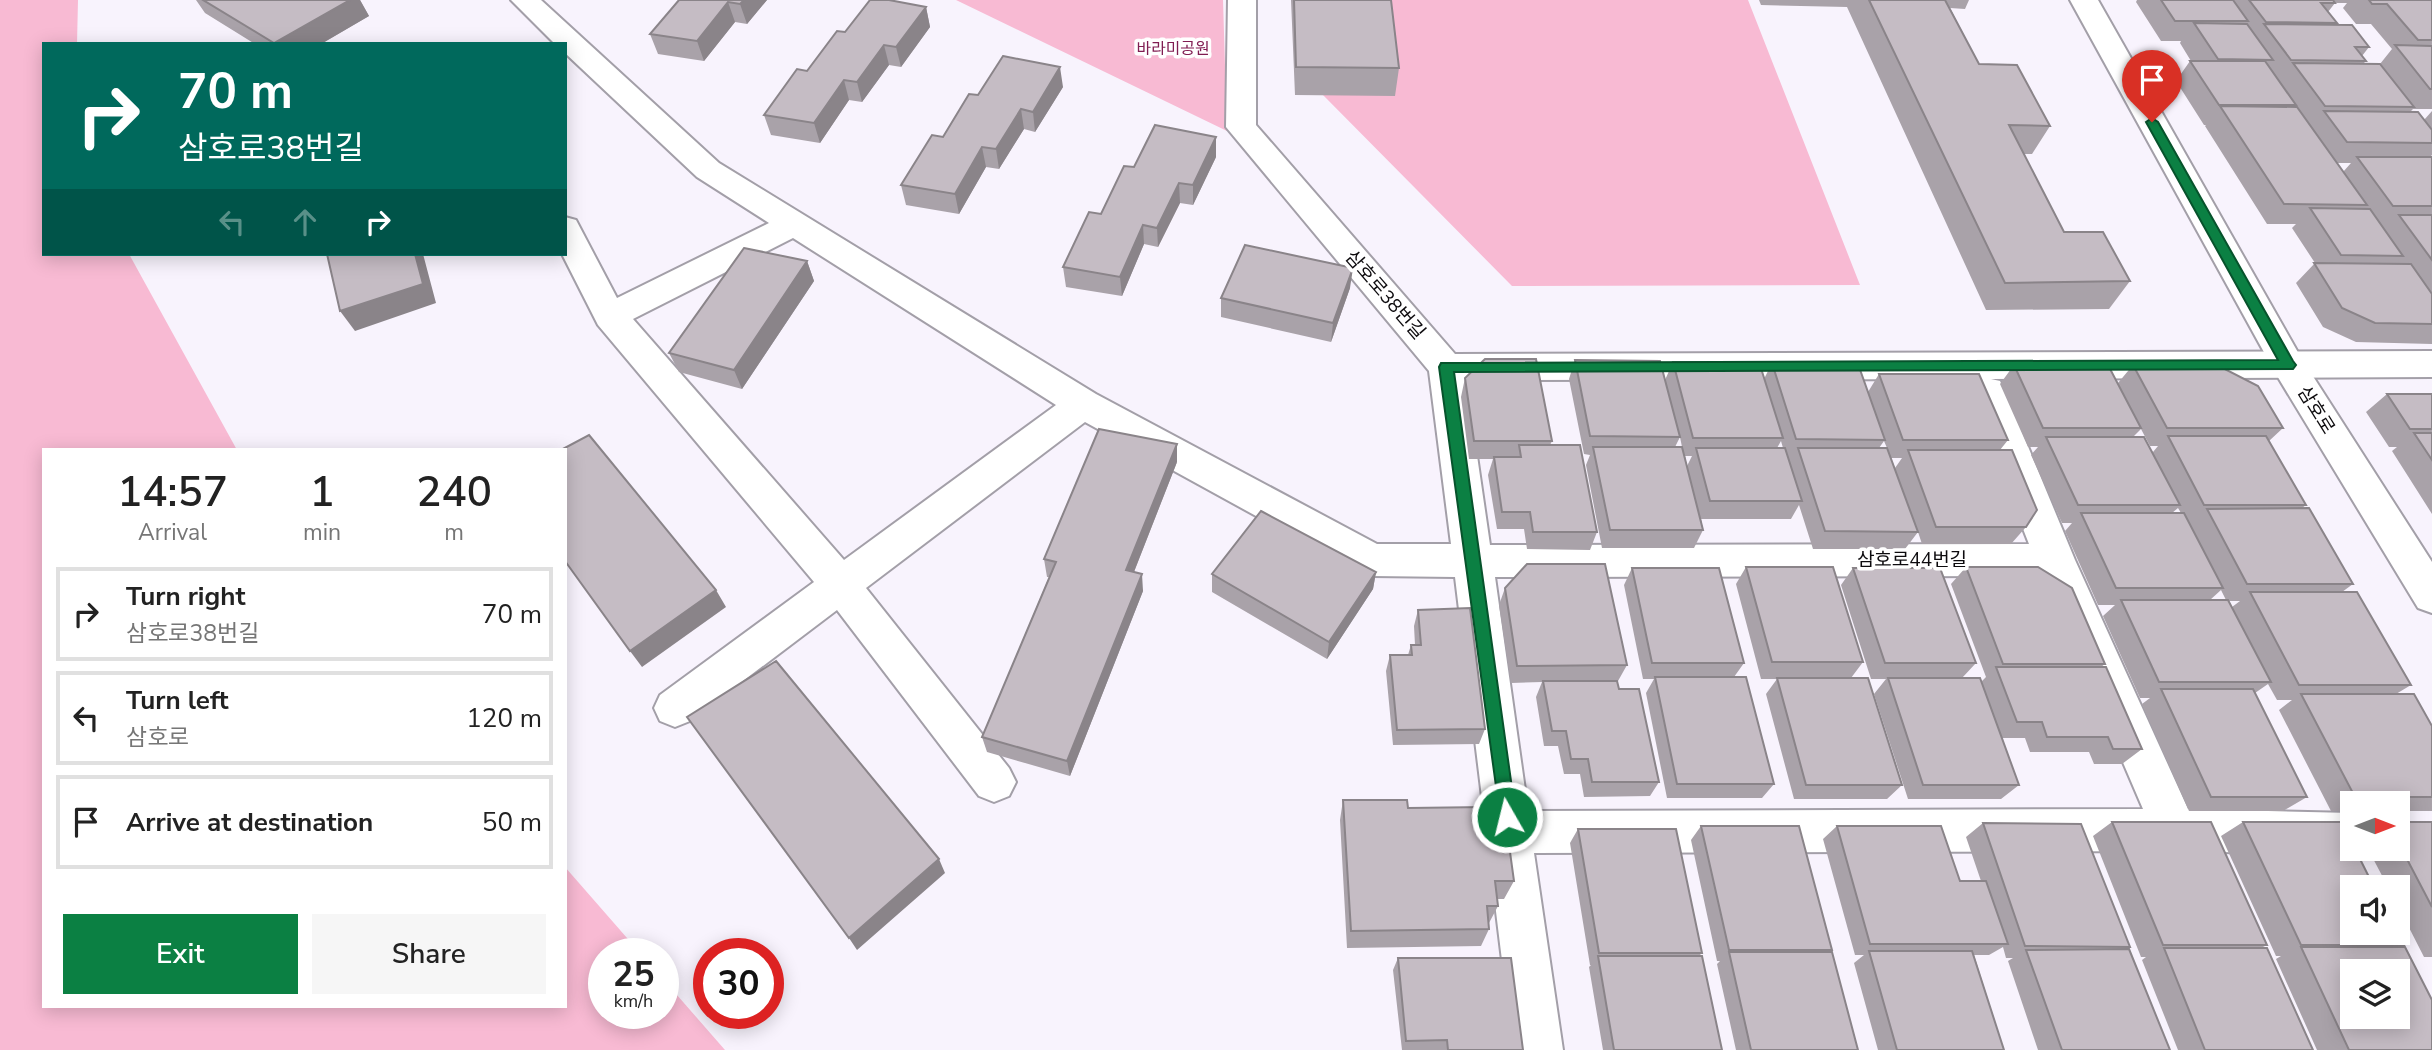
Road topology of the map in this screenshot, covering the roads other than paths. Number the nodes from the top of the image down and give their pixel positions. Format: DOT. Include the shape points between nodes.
graph roads {
  1 [pos="525,0"];
  2 [pos="1242,0"];
  3 [pos="2084,0"];
  4 [pos="794,224"];
  5 [pos="567,232"];
  6 [pos="610,316"];
  7 [pos="2432,364"];
  8 [pos="1976,365"];
  9 [pos="2288,365"];
  10 [pos="1446,367"];
  11 [pos="1083,404"];
  12 [pos="2055,560"];
  13 [pos="1473,561"];
  14 [pos="840,584"];
  15 [pos="2432,596"];
  16 [pos="675,708"];
  17 [pos="994,782"];
  18 [pos="2175,830"];
  19 [pos="1509,832"];
  20 [pos="2340,834"];
  21 [pos="1538,1050"];
  1 -- 4 [label="street, 삼호로44번길" via="708,170"];
  2 -- 10 [label="street, 삼호로38번길" via="1241,127"];
  3 -- 9 [label="street, 삼호로"];
  4 -- 6 [label="street"];
  4 -- 11 [label="street, 삼호로44번길"];
  5 -- 6 [label="street"];
  6 -- 14 [label="street"];
  7 -- 9 [label="street"];
  8 -- 9 [label="street"];
  8 -- 10 [label="street"];
  8 -- 12 [label="street"];
  9 -- 15 [label="street, 삼호로"];
  10 -- 13 [label="street"];
  11 -- 13 [label="street, 삼호로44번길" via="1372,560"];
  11 -- 14 [label="street"];
  12 -- 13 [label="street, 삼호로44번길"];
  12 -- 18 [label="street"];
  13 -- 19 [label="street"];
  14 -- 16 [label="street"];
  14 -- 17 [label="street"];
  18 -- 19 [label="street"];
  18 -- 20 [label="street"];
  19 -- 21 [label="street"];
}
